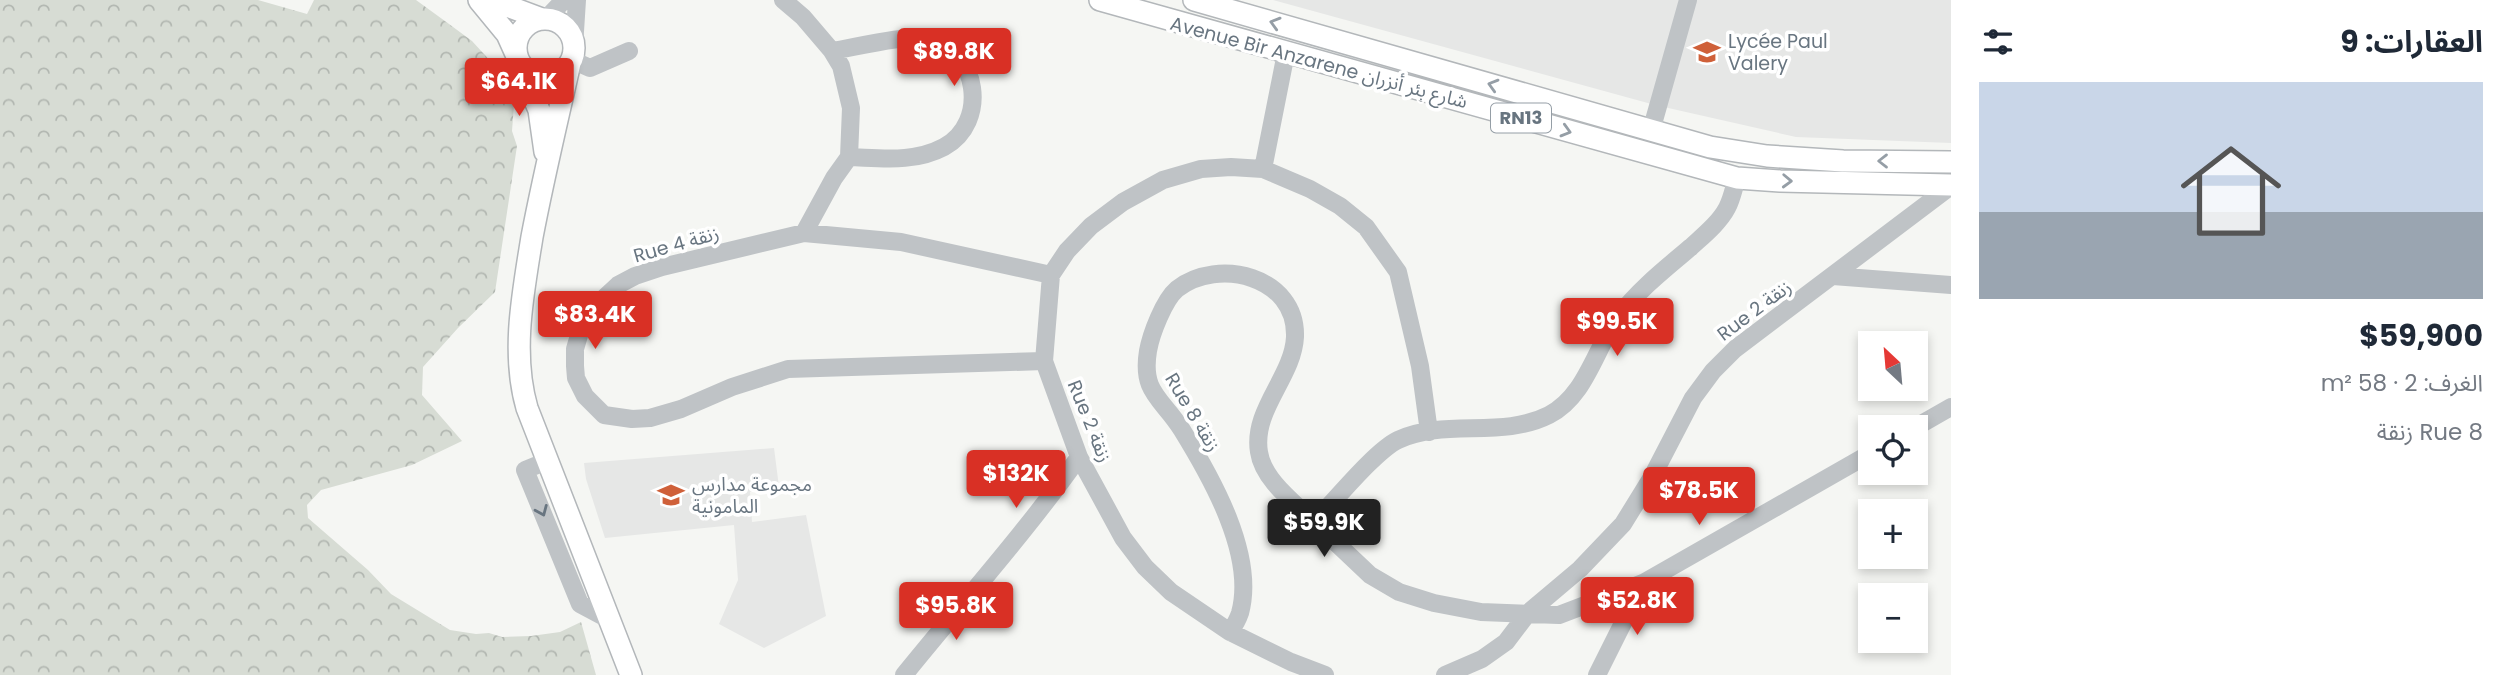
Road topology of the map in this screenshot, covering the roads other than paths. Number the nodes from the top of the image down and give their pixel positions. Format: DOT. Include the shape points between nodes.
graph roads {
  1 [pos="480,0"];
  2 [pos="491,0"];
  3 [pos="564,0"];
  4 [pos="577,0"];
  5 [pos="783,0"];
  6 [pos="1100,0"];
  7 [pos="1194,0"];
  8 [pos="1688,0"];
  9 [pos="544,19"];
  10 [pos="629,51"];
  11 [pos="832,51"];
  12 [pos="1286,52"];
  13 [pos="572,57"];
  14 [pos="517,58"];
  15 [pos="1651,131"];
  16 [pos="849,157"];
  17 [pos="1951,162"];
  18 [pos="546,165"];
  19 [pos="1263,169"];
  20 [pos="1737,178"];
  21 [pos="1951,186"];
  22 [pos="804,233"];
  23 [pos="1051,275"];
  24 [pos="1833,276"];
  25 [pos="1951,285"];
  26 [pos="1044,361"];
  27 [pos="1951,407"];
  28 [pos="1928,420"];
  29 [pos="1429,432"];
  30 [pos="1079,457"];
  31 [pos="1858,460"];
  32 [pos="1314,522"];
  33 [pos="1643,583"];
  34 [pos="1528,613"];
  35 [pos="1230,632"];
  36 [pos="631,675"];
  37 [pos="904,675"];
  38 [pos="1325,675"];
  39 [pos="1445,675"];
  40 [pos="1597,675"];
  1 -- 14 [label="main road" via="507,34"];
  2 -- 9 [label="main road"];
  3 -- 9 [label="street"];
  4 -- 13 [label="street"];
  5 -- 11 [label="street"];
  6 -- 12 [label="main road, Avenue Bir Anzarene شارع بئر أنزران / RN13"];
  15 -- 7 [label="main road, Avenue Bir Anzarene شارع بئر أنزران / RN13, one-way"];
  8 -- 15 [label="street"];
  9 -- 13 [label="main road" via="555,20 568,30"];
  9 -- 14 [label="main road" via="532,22 519,35"];
  10 -- 13 [label="street" via="590,68"];
  11 -- 16 [label="street" via="841,66 851,108"];
  11 -- 16 [label="street" via="930,39 962,59 974,85 964,127 946,146 909,159"];
  12 -- 19 [label="street"];
  12 -- 20 [label="main road, Avenue Bir Anzarene شارع بئر أنزران / RN13, one-way"];
  13 -- 14 [label="main road" via="557,75 540,78"];
  13 -- 18 [label="main road"];
  14 -- 18 [label="main road" via="539,110"];
  17 -- 15 [label="main road, Avenue Bir Anzarene شارع بئر أنزران / RN13, one-way" via="1767,156"];
  16 -- 22 [label="street"];
  18 -- 36 [label="main road" via="526,277 520,335 522,392"];
  19 -- 23 [label="street" via="1201,169 1163,180 1091,226"];
  19 -- 29 [label="street" via="1340,206 1366,227 1398,272 1420,366"];
  20 -- 21 [label="main road, Avenue Bir Anzarene شارع بئر أنزران / RN13, one-way"];
  20 -- 29 [label="street" via="1719,219 1634,298 1606,337 1585,380 1553,413 1517,426"];
  21 -- 24 [label="street, Rue 2 زنقة"];
  22 -- 23 [label="street, Rue 4 زنقة" via="901,242"];
  22 -- 26 [label="street, Rue 4 زنقة" via="662,267 618,285 591,310 578,336 576,378 585,396 604,415 650,418 788,369"];
  23 -- 26 [label="street, Rue 2 زنقة"];
  24 -- 25 [label="street"];
  24 -- 34 [label="street, Rue 2 زنقة" via="1735,349 1713,371 1693,398 1623,524"];
  26 -- 30 [label="street, Rue 2 زنقة"];
  27 -- 28 [label="street"];
  29 -- 32 [label="street" via="1396,441 1382,451"];
  30 -- 35 [label="street, Rue 2 زنقة" via="1123,538 1145,567 1171,593"];
  30 -- 37 [label="street" via="1040,512"];
  31 -- 33 [label="street, Rue 8 زنقة"];
  32 -- 34 [label="street, Rue 8 زنقة" via="1370,575 1399,592 1481,612"];
  32 -- 35 [label="street, Rue 8 زنقة" via="1267,472 1258,451 1260,426 1295,339 1293,317 1284,299 1254,278 1213,273 1194,278 1174,291 1160,316 1145,369 1150,388 1181,428 1227,515 1236,542 1243,589 1240,613"];
  33 -- 34 [label="street, Rue 8 زنقة" via="1559,615"];
  33 -- 40 [label="street"];
  34 -- 39 [label="street, Rue 2 زنقة" via="1506,642 1482,659"];
  35 -- 38 [label="street, Rue 2 زنقة"];
}
